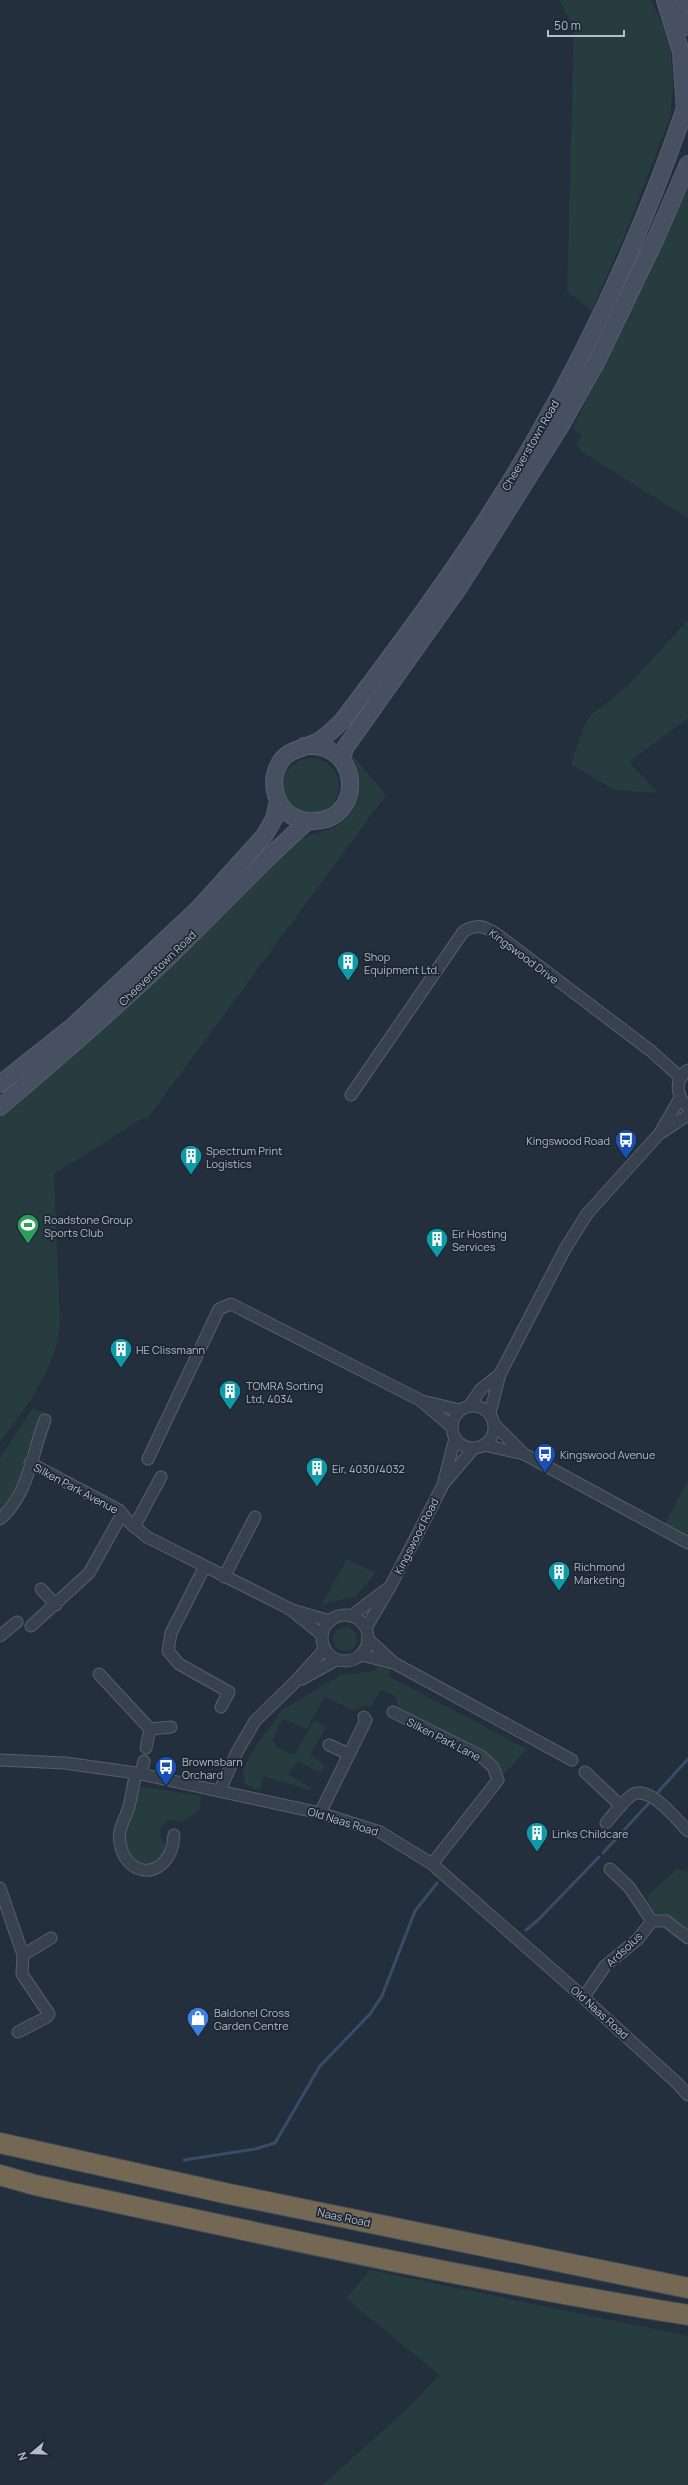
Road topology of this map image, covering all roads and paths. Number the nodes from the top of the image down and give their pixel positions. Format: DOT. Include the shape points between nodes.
graph roads {
  1 [pos="666,0"];
  2 [pos="686,0"];
  3 [pos="688,3"];
  4 [pos="688,27"];
  5 [pos="686,105"];
  6 [pos="688,164"];
  7 [pos="304,746"];
  8 [pos="342,759"];
  9 [pos="278,801"];
  10 [pos="307,822"];
  11 [pos="684,1074"];
  12 [pos="0,1084"];
  13 [pos="351,1095"];
  14 [pos="680,1098"];
  15 [pos="0,1107"];
  16 [pos="688,1107"];
  17 [pos="688,1115"];
  18 [pos="660,1134"];
  19 [pos="500,1374"];
  20 [pos="420,1400"];
  21 [pos="464,1408"];
  22 [pos="490,1413"];
  23 [pos="45,1420"];
  24 [pos="495,1425"];
  25 [pos="454,1433"];
  26 [pos="479,1447"];
  27 [pos="524,1454"];
  28 [pos="148,1459"];
  29 [pos="30,1463"];
  30 [pos="161,1477"];
  31 [pos="443,1485"];
  32 [pos="122,1514"];
  33 [pos="255,1517"];
  34 [pos="0,1519"];
  35 [pos="134,1527"];
  36 [pos="688,1543"];
  37 [pos="204,1568"];
  38 [pos="224,1577"];
  39 [pos="390,1587"];
  40 [pos="42,1589"];
  41 [pos="56,1605"];
  42 [pos="290,1609"];
  43 [pos="350,1616"];
  44 [pos="330,1621"];
  45 [pos="17,1622"];
  46 [pos="31,1626"];
  47 [pos="366,1628"];
  48 [pos="322,1635"];
  49 [pos="0,1636"];
  50 [pos="368,1639"];
  51 [pos="324,1649"];
  52 [pos="361,1655"];
  53 [pos="336,1660"];
  54 [pos="394,1664"];
  55 [pos="99,1674"];
  56 [pos="294,1684"];
  57 [pos="222,1707"];
  58 [pos="393,1712"];
  59 [pos="364,1716"];
  60 [pos="171,1727"];
  61 [pos="150,1729"];
  62 [pos="329,1746"];
  63 [pos="146,1748"];
  64 [pos="349,1754"];
  65 [pos="0,1760"];
  66 [pos="572,1760"];
  67 [pos="144,1761"];
  68 [pos="585,1772"];
  69 [pos="139,1773"];
  70 [pos="220,1790"];
  71 [pos="621,1806"];
  72 [pos="320,1813"];
  73 [pos="606,1822"];
  74 [pos="688,1831"];
  75 [pos="174,1835"];
  76 [pos="432,1864"];
  77 [pos="610,1869"];
  78 [pos="0,1888"];
  79 [pos="652,1920"];
  80 [pos="51,1938"];
  81 [pos="688,1938"];
  82 [pos="23,1955"];
  83 [pos="584,1997"];
  84 [pos="18,2032"];
  85 [pos="688,2095"];
  86 [pos="0,2143"];
  87 [pos="0,2176"];
  88 [pos="688,2288"];
  89 [pos="688,2315"];
  1 -- 4 [label="main road"];
  1 -- 5 [label="main road" via="681,52"];
  2 -- 3 [label="main road"];
  5 -- 7 [label="main road, Cheeverstown Road" via="615,285 534,441 466,549 365,691 330,733"];
  6 -- 8 [label="main road, Cheeverstown Road" via="597,361 560,427 460,586 345,748"];
  7 -- 8 [label="main road" via="325,747"];
  7 -- 9 [label="main road, Cheeverstown Road" via="290,752 279,764 274,782"];
  8 -- 10 [label="main road" via="351,783 345,802 332,816 320,821"];
  9 -- 10 [label="main road" via="290,815"];
  9 -- 12 [label="main road, Cheeverstown Road" via="274,819 264,836 198,909 74,1026"];
  10 -- 15 [label="main road, Cheeverstown Road" via="262,862 186,940 104,1018"];
  11 -- 13 [label="street, Kingswood Drive" via="498,935 486,927 478,926 463,932"];
  11 -- 14 [label="street" via="678,1084"];
  14 -- 16 [label="street"];
  14 -- 18 [label="street"];
  17 -- 18 [label="street"];
  18 -- 19 [label="street" via="587,1214 565,1249"];
  19 -- 21 [label="street" via="481,1389"];
  19 -- 22 [label="street"];
  20 -- 21 [label="street"];
  20 -- 25 [label="street"];
  20 -- 28 [label="street" via="232,1304 219,1309"];
  21 -- 22 [label="street" via="481,1407"];
  21 -- 25 [label="street" via="454,1418"];
  22 -- 24 [label="street"];
  23 -- 29 [label="street"];
  24 -- 26 [label="street" via="493,1434"];
  24 -- 27 [label="street"];
  25 -- 26 [label="street" via="463,1446"];
  25 -- 31 [label="street, Kingswood Road"];
  26 -- 27 [label="street"];
  26 -- 31 [label="street, Kingswood Road"];
  27 -- 36 [label="street"];
  29 -- 32 [label="street, Silken Park Avenue" via="104,1501"];
  29 -- 34 [label="street" via="12,1508"];
  30 -- 35 [label="street"];
  31 -- 39 [label="street, Kingswood Road"];
  32 -- 35 [label="street, Silken Park Avenue"];
  32 -- 41 [label="street, Silken Park Avenue" via="89,1573"];
  33 -- 38 [label="street"];
  35 -- 37 [label="street, Silken Park Avenue"];
  37 -- 38 [label="street, Silken Park Avenue"];
  37 -- 57 [label="street" via="171,1633 168,1651 179,1664 229,1692"];
  38 -- 42 [label="street, Silken Park Avenue"];
  39 -- 43 [label="street, Kingswood Road"];
  39 -- 47 [label="street, Kingswood Road"];
  40 -- 41 [label="street"];
  41 -- 46 [label="street, Silken Park Avenue"];
  42 -- 44 [label="street"];
  42 -- 48 [label="street"];
  43 -- 44 [label="street" via="344,1615"];
  43 -- 47 [label="street" via="357,1618"];
  44 -- 48 [label="street"];
  45 -- 49 [label="street"];
  47 -- 50 [label="street"];
  48 -- 51 [label="street"];
  50 -- 52 [label="street"];
  50 -- 54 [label="street"];
  51 -- 53 [label="street"];
  51 -- 56 [label="street"];
  52 -- 53 [label="street" via="349,1661"];
  52 -- 54 [label="street"];
  53 -- 56 [label="street"];
  54 -- 66 [label="street"];
  55 -- 61 [label="street"];
  56 -- 70 [label="street" via="254,1722"];
  58 -- 76 [label="street, Silken Park Lane" via="481,1756 494,1767 498,1780"];
  59 -- 64 [label="street" via="366,1720"];
  60 -- 61 [label="street"];
  61 -- 63 [label="street"];
  62 -- 64 [label="street"];
  64 -- 72 [label="street"];
  65 -- 69 [label="street, Old Naas Road" via="65,1762"];
  67 -- 69 [label="street"];
  68 -- 71 [label="street"];
  69 -- 70 [label="street, Old Naas Road"];
  69 -- 75 [label="street" via="119,1833 124,1855 135,1868 142,1871 158,1868 171,1852"];
  70 -- 72 [label="street, Old Naas Road"];
  71 -- 73 [label="street"];
  71 -- 74 [label="street" via="640,1792 649,1794"];
  72 -- 76 [label="street, Old Naas Road" via="380,1832"];
  76 -- 83 [label="street, Old Naas Road"];
  77 -- 79 [label="street" via="629,1887"];
  78 -- 82 [label="street"];
  79 -- 81 [label="street" via="666,1921"];
  79 -- 83 [label="street, Ardsolus" via="638,1939 605,1966"];
  80 -- 82 [label="street"];
  82 -- 84 [label="street" via="22,1974 49,2014"];
  83 -- 85 [label="street, Old Naas Road"];
  86 -- 88 [label="highway, Naas Road" via="229,2194"];
  87 -- 89 [label="highway" via="266,2235 558,2294"];
}
